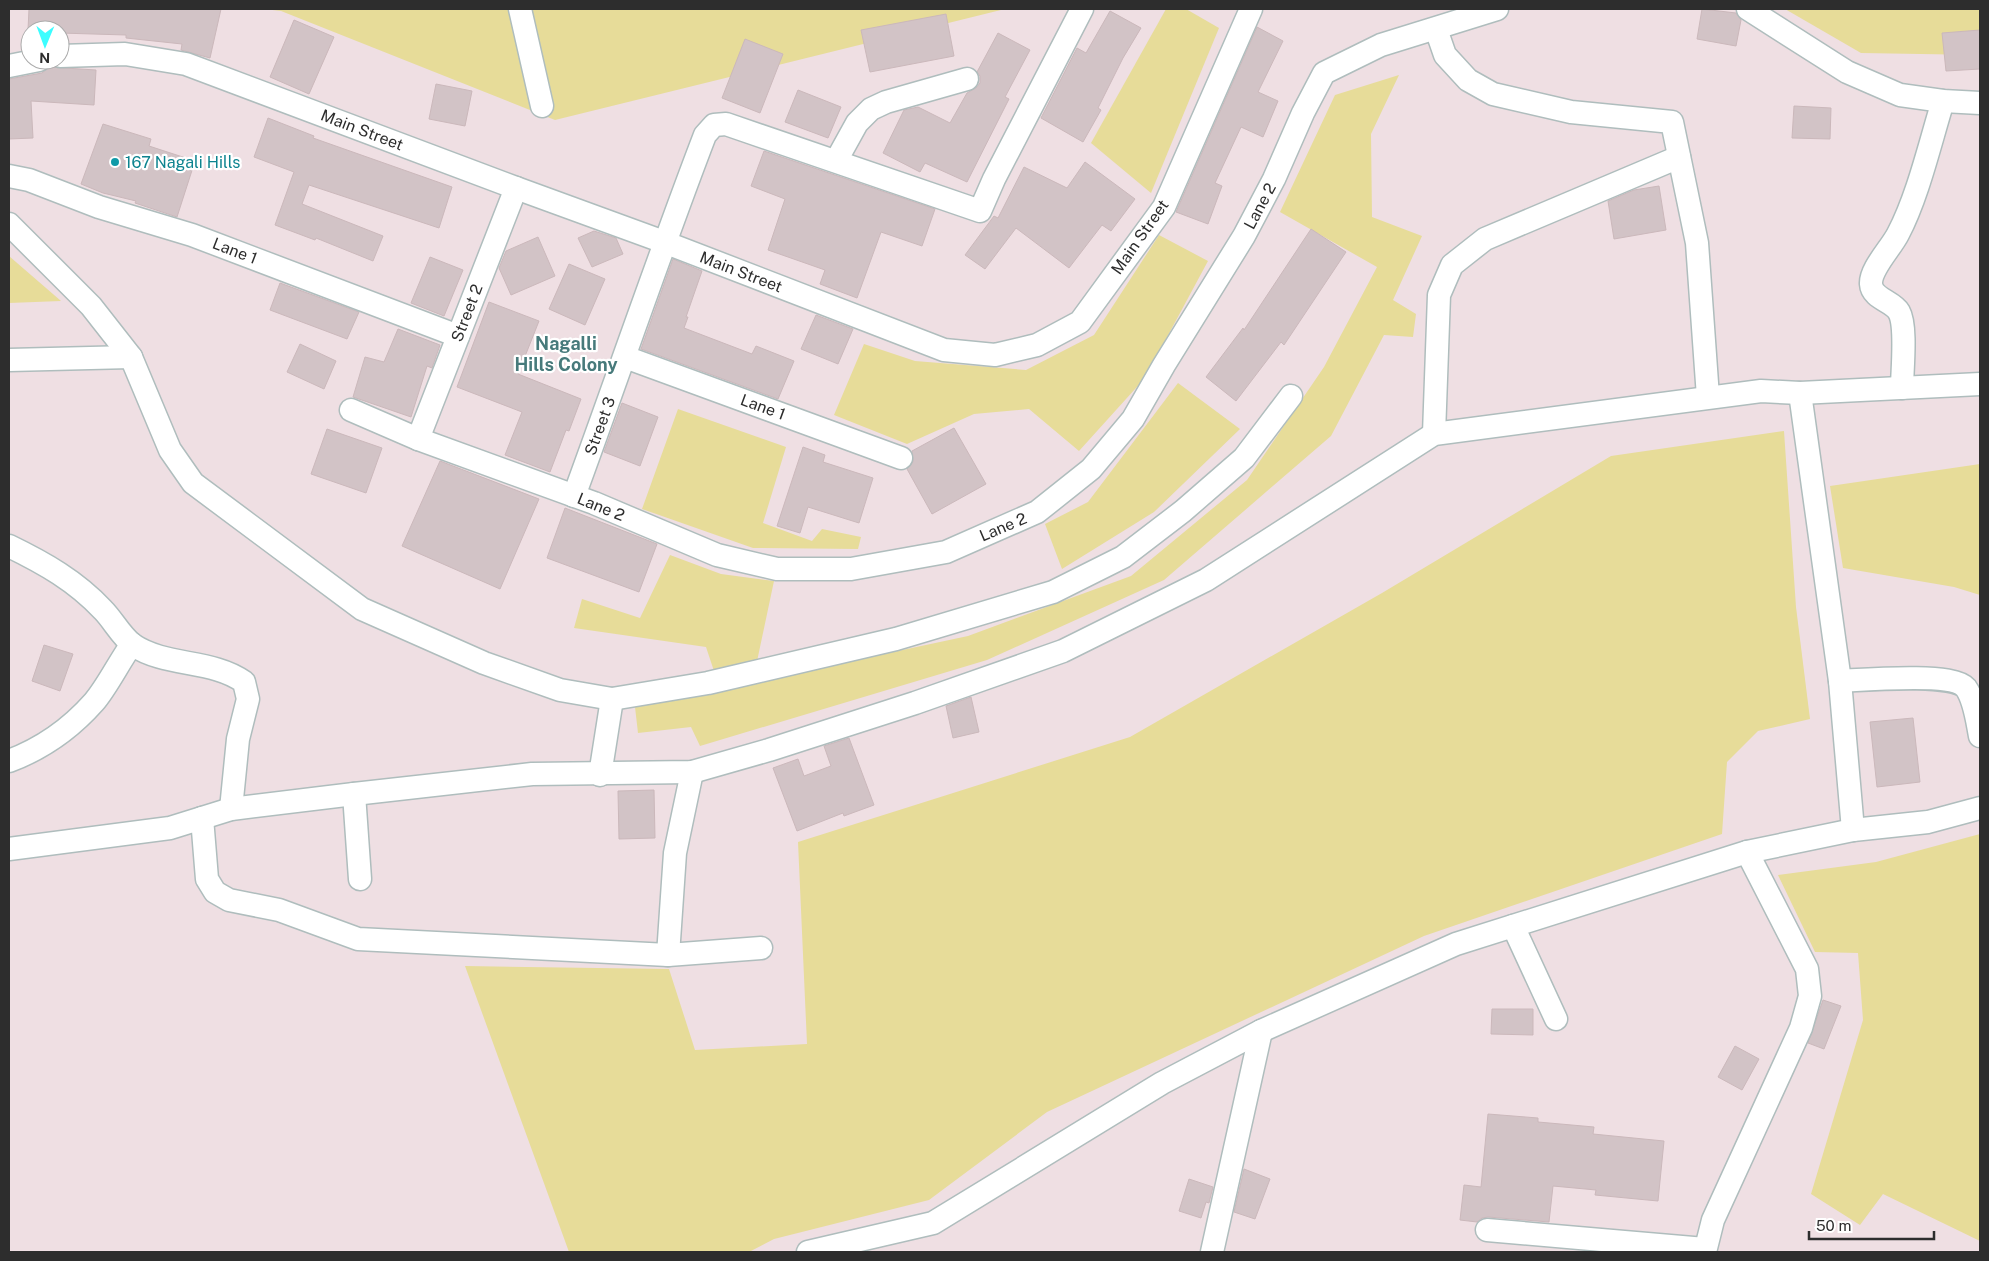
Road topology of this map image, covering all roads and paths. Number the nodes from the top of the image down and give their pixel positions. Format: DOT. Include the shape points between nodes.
graph roads {
  1 [pos="520,9"];
  2 [pos="1082,9"];
  3 [pos="1251,9"];
  4 [pos="1496,9"];
  5 [pos="1748,9"];
  6 [pos="1436,29"];
  7 [pos="70,56"];
  8 [pos="967,79"];
  9 [pos="1943,101"];
  10 [pos="1980,103"];
  11 [pos="542,106"];
  12 [pos="1679,157"];
  13 [pos="836,161"];
  14 [pos="9,176"];
  15 [pos="516,188"];
  16 [pos="9,224"];
  17 [pos="664,242"];
  18 [pos="458,336"];
  19 [pos="131,357"];
  20 [pos="625,357"];
  21 [pos="9,360"];
  22 [pos="1980,384"];
  23 [pos="1902,388"];
  24 [pos="1800,393"];
  25 [pos="1291,396"];
  26 [pos="1708,397"];
  27 [pos="351,410"];
  28 [pos="1434,434"];
  29 [pos="418,439"];
  30 [pos="901,458"];
  31 [pos="574,496"];
  32 [pos="9,546"];
  33 [pos="132,644"];
  34 [pos="1840,681"];
  35 [pos="612,699"];
  36 [pos="1980,736"];
  37 [pos="9,761"];
  38 [pos="692,772"];
  39 [pos="600,774"];
  40 [pos="354,794"];
  41 [pos="1980,808"];
  42 [pos="232,809"];
  43 [pos="202,818"];
  44 [pos="1853,830"];
  45 [pos="9,849"];
  46 [pos="1747,852"];
  47 [pos="360,879"];
  48 [pos="1513,926"];
  49 [pos="760,948"];
  50 [pos="668,955"];
  51 [pos="1556,1019"];
  52 [pos="1261,1031"];
  53 [pos="1488,1230"];
  54 [pos="1705,1251"];
  55 [pos="808,1252"];
  56 [pos="1212,1252"];
  1 -- 11 [label="street"];
  2 -- 13 [label="street, Street 3" via="980,211"];
  3 -- 17 [label="street, Main Street" via="1164,207 1080,322 1037,345 995,355 944,350"];
  4 -- 6 [label="street, Lane 2"];
  5 -- 9 [label="street" via="1846,72 1900,95"];
  6 -- 12 [label="street" via="1445,56 1468,80 1493,94 1571,112 1672,122"];
  6 -- 31 [label="street, Lane 2" via="1381,45 1324,73 1244,236 1133,419 1091,469 1037,512 946,552 851,569 776,568 717,555"];
  7 -- 15 [label="street, Main Street" via="125,54 186,64"];
  8 -- 13 [label="street" via="871,109 858,123"];
  9 -- 10 [label="street"];
  9 -- 23 [label="street" via="1901,227 1872,275 1871,285 1876,295 1899,311 1903,322"];
  12 -- 26 [label="street" via="1697,243"];
  12 -- 28 [label="street" via="1485,239 1452,265 1440,295"];
  13 -- 17 [label="street, Street 3" via="726,124 714,125 705,136"];
  14 -- 18 [label="street, Lane 1" via="192,235"];
  15 -- 17 [label="street, Main Street"];
  15 -- 18 [label="street, Street 2"];
  16 -- 19 [label="street" via="91,306"];
  17 -- 20 [label="street, Street 3"];
  18 -- 29 [label="street, Street 2"];
  19 -- 21 [label="street"];
  19 -- 35 [label="street" via="170,450 193,483 362,609 484,663 560,690"];
  20 -- 30 [label="street, Lane 1"];
  20 -- 31 [label="street, Street 3"];
  22 -- 23 [label="street"];
  23 -- 24 [label="street"];
  24 -- 26 [label="street" via="1761,391"];
  24 -- 34 [label="street"];
  25 -- 35 [label="street" via="1244,458 1183,511 1123,557 1053,592 896,639 708,683"];
  26 -- 28 [label="street"];
  27 -- 29 [label="street, Lane 2"];
  28 -- 38 [label="street" via="1206,580 1063,651 888,712"];
  29 -- 31 [label="street, Lane 2"];
  32 -- 33 [label="street" via="48,565 80,587"];
  33 -- 37 [label="street" via="95,701 63,732"];
  33 -- 42 [label="street" via="150,654 232,673 244,682 248,698 238,739"];
  34 -- 36 [label="street" via="1938,678 1961,683 1975,709"];
  34 -- 44 [label="street"];
  35 -- 39 [label="street"];
  38 -- 39 [label="street"];
  38 -- 50 [label="street" via="675,853"];
  39 -- 40 [label="street" via="532,774"];
  40 -- 42 [label="street"];
  40 -- 47 [label="street"];
  41 -- 44 [label="street" via="1928,822"];
  42 -- 43 [label="street"];
  43 -- 45 [label="street" via="170,828"];
  43 -- 50 [label="street" via="207,879 216,892 229,900 279,910 358,940"];
  44 -- 46 [label="street"];
  46 -- 48 [label="street"];
  46 -- 54 [label="street" via="1807,970 1810,996 1801,1028 1713,1220"];
  48 -- 51 [label="street"];
  48 -- 52 [label="street" via="1456,944"];
  49 -- 50 [label="street"];
  52 -- 55 [label="street" via="1162,1083 933,1223"];
  52 -- 56 [label="street"];
  53 -- 54 [label="street"];
}
